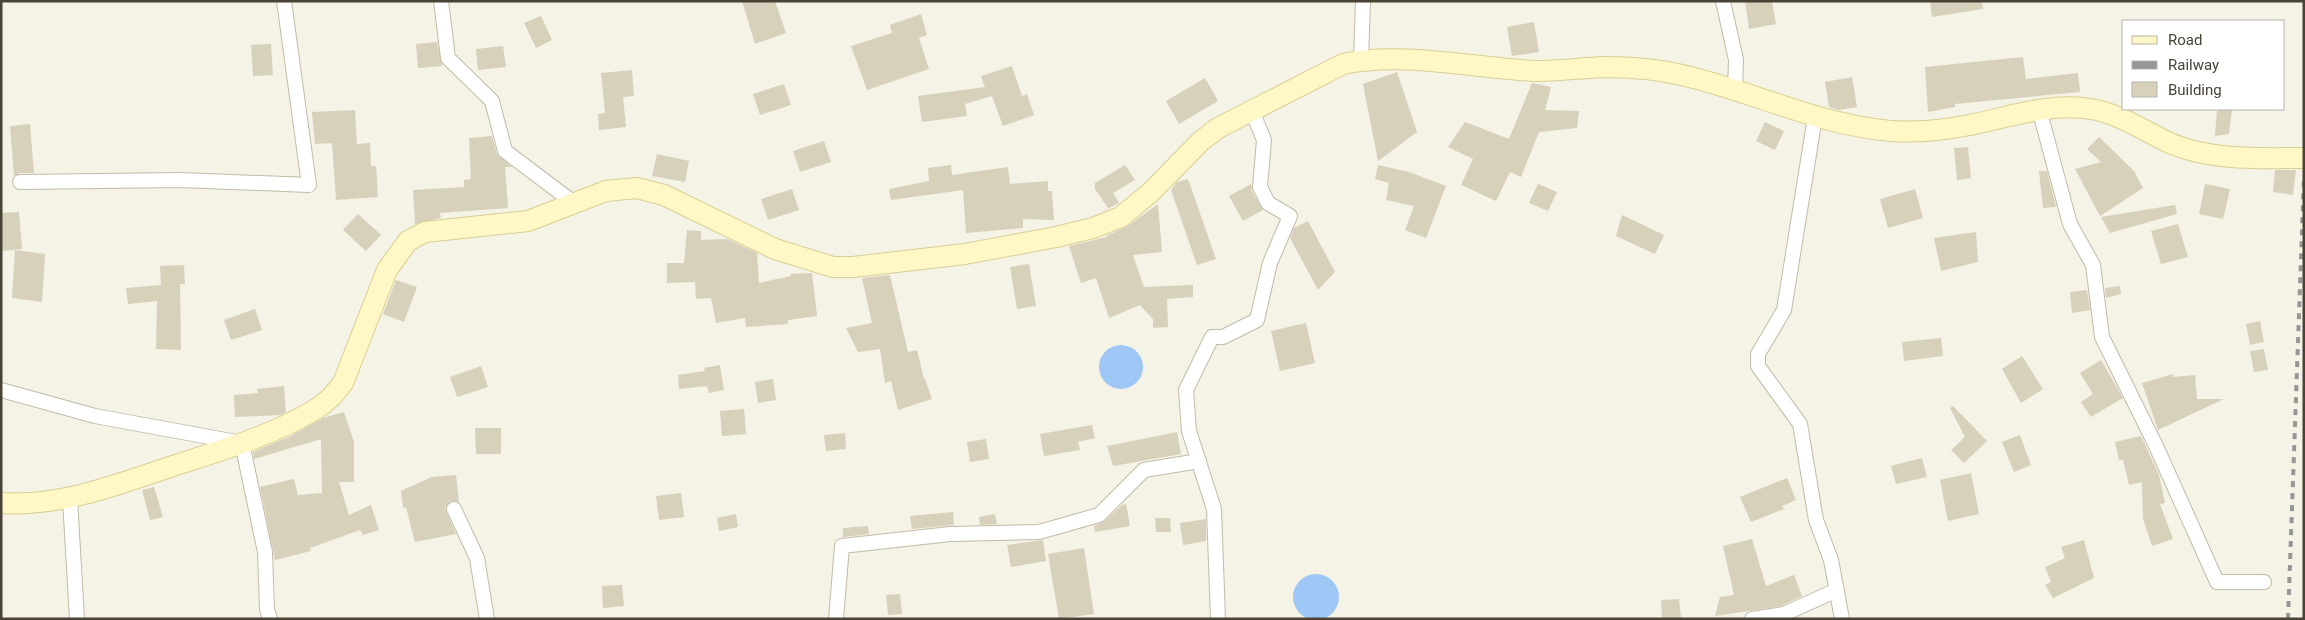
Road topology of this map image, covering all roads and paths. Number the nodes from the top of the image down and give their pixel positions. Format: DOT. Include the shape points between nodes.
graph roads {
  1 [pos="284,1"];
  2 [pos="441,1"];
  3 [pos="1363,1"];
  4 [pos="1723,1"];
  5 [pos="1361,60"];
  6 [pos="1735,90"];
  7 [pos="2039,109"];
  8 [pos="1252,111"];
  9 [pos="1814,117"];
  10 [pos="2304,158"];
  11 [pos="20,182"];
  12 [pos="574,203"];
  13 [pos="1,390"];
  14 [pos="242,444"];
  15 [pos="1199,461"];
  16 [pos="70,499"];
  17 [pos="1,503"];
  18 [pos="454,509"];
  19 [pos="2264,582"];
  20 [pos="1837,590"];
  21 [pos="78,619"];
  22 [pos="270,619"];
  23 [pos="487,619"];
  24 [pos="836,619"];
  25 [pos="1218,619"];
  26 [pos="1752,619"];
  27 [pos="1842,619"];
  1 -- 11 [label="street" via="309,185 180,180"];
  2 -- 12 [label="street" via="448,58 492,100 504,151"];
  3 -- 5 [label="street"];
  4 -- 6 [label="street" via="1736,60"];
  5 -- 6 [label="street" via="1536,71 1635,68 1680,75"];
  5 -- 8 [label="street" via="1343,64"];
  6 -- 9 [label="street"];
  7 -- 9 [label="street" via="1968,126 1908,132"];
  7 -- 10 [label="street" via="2089,108 2112,114 2172,144 2201,153"];
  7 -- 19 [label="street" via="2070,224 2093,265 2102,337 2156,446 2216,582"];
  8 -- 12 [label="street" via="1201,140 1151,192 1121,217 1056,237 965,254 853,267 833,266 775,249 664,195 637,188 606,191"];
  8 -- 15 [label="street" via="1264,140 1260,187 1268,203 1290,216 1270,263 1257,320 1223,337 1212,337 1186,390 1189,432"];
  9 -- 20 [label="street" via="1784,310 1758,354 1758,366 1800,424 1816,520 1831,560"];
  12 -- 14 [label="street" via="528,221 425,232 408,242 387,270 343,382 331,398 298,419"];
  13 -- 14 [label="street" via="95,416"];
  14 -- 16 [label="street"];
  14 -- 22 [label="street" via="265,552"];
  15 -- 24 [label="street" via="1144,470 1099,516 1039,532 950,534 842,546"];
  15 -- 25 [label="street" via="1214,509"];
  16 -- 17 [label="street" via="38,504"];
  16 -- 21 [label="street"];
  18 -- 23 [label="street" via="477,558"];
  20 -- 26 [label="street" via="1784,614"];
  20 -- 27 [label="street"];
}
